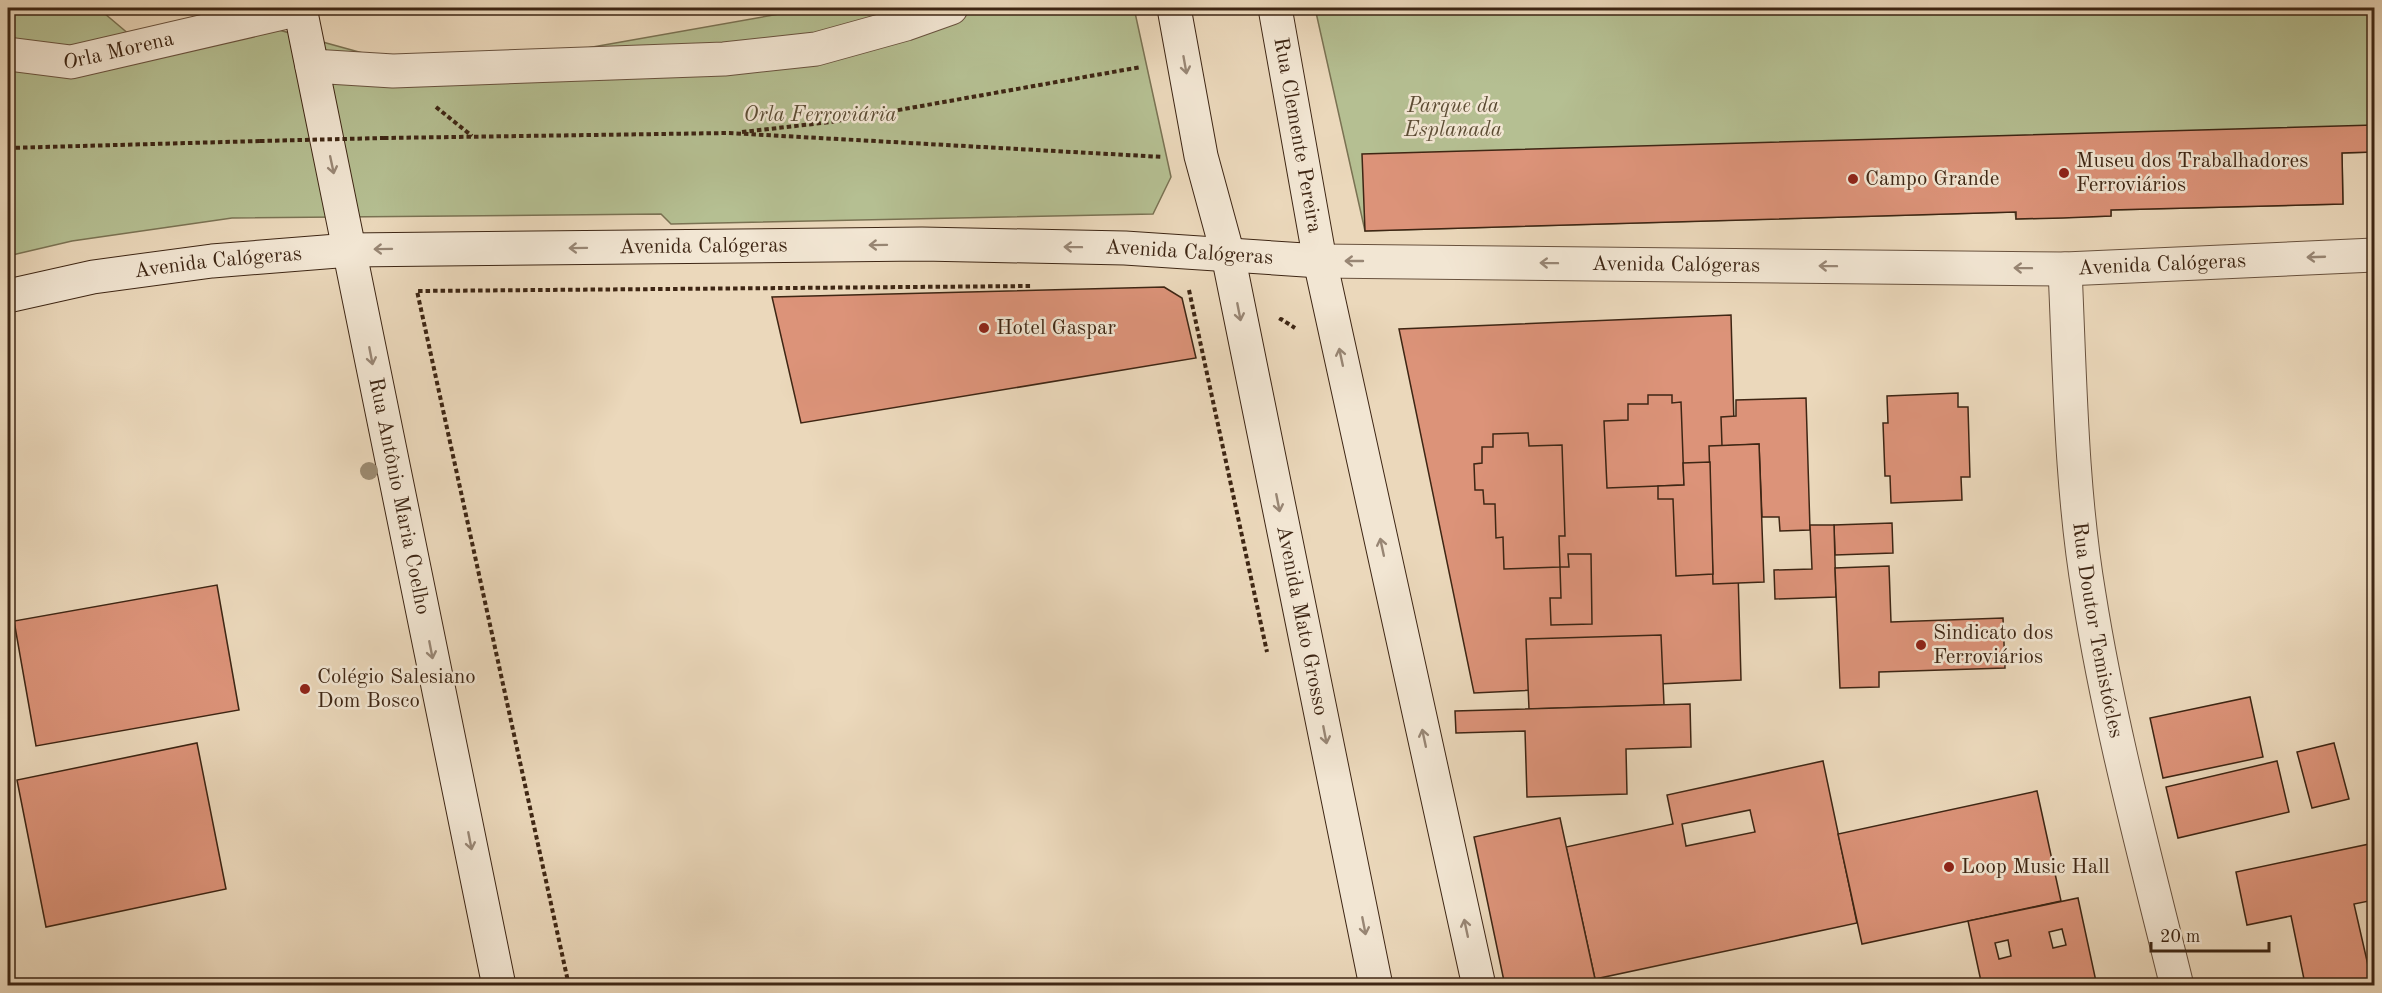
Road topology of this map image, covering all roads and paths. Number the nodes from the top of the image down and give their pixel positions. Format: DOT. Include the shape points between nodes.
graph roads {
  1 [pos="300,8"];
  2 [pos="951,8"];
  3 [pos="1174,8"];
  4 [pos="1275,8"];
  5 [pos="8,54"];
  6 [pos="312,66"];
  7 [pos="1141,67"];
  8 [pos="729,133"];
  9 [pos="8,148"];
  10 [pos="1201,156"];
  11 [pos="350,250"];
  12 [pos="1228,255"];
  13 [pos="2374,255"];
  14 [pos="1320,261"];
  15 [pos="2065,269"];
  16 [pos="1188,285"];
  17 [pos="1034,286"];
  18 [pos="8,296"];
  19 [pos="1269,659"];
  20 [pos="499,986"];
  21 [pos="569,986"];
  22 [pos="1376,986"];
  23 [pos="1479,986"];
  24 [pos="2177,986"];
  1 -- 5 [label="street, Orla Morena" via="71,62"];
  1 -- 6 [label="street, Rua Antônio Maria Coelho"];
  2 -- 6 [label="street" via="816,49 724,59 393,71"];
  3 -- 10 [label="street, one-way"];
  4 -- 14 [label="street, Rua Clemente Pereira"];
  6 -- 11 [label="street, Rua Antônio Maria Coelho, one-way"];
  7 -- 8 [label="path" via="831,122"];
  8 -- 9 [label="path, bridge"];
  8 -- 10 [label="path"];
  10 -- 12 [label="street"];
  12 -- 11 [label="street, Avenida Calógeras, one-way" via="1125,248 922,244"];
  11 -- 18 [label="street, Avenida Calógeras" via="212,261 93,277"];
  11 -- 20 [label="street, Rua Antônio Maria Coelho, one-way"];
  12 -- 14 [label="street, Avenida Calógeras"];
  12 -- 22 [label="street, Avenida Mato Grosso, one-way"];
  13 -- 15 [label="street, Avenida Calógeras, one-way"];
  15 -- 14 [label="street, Avenida Calógeras, one-way"];
  23 -- 14 [label="street, one-way"];
  15 -- 24 [label="street, Rua Doutor Temistócles" via="2074,465 2088,594 2109,705"];
  16 -- 19 [label="path"];
  17 -- 21 [label="path" via="417,291"];
}
